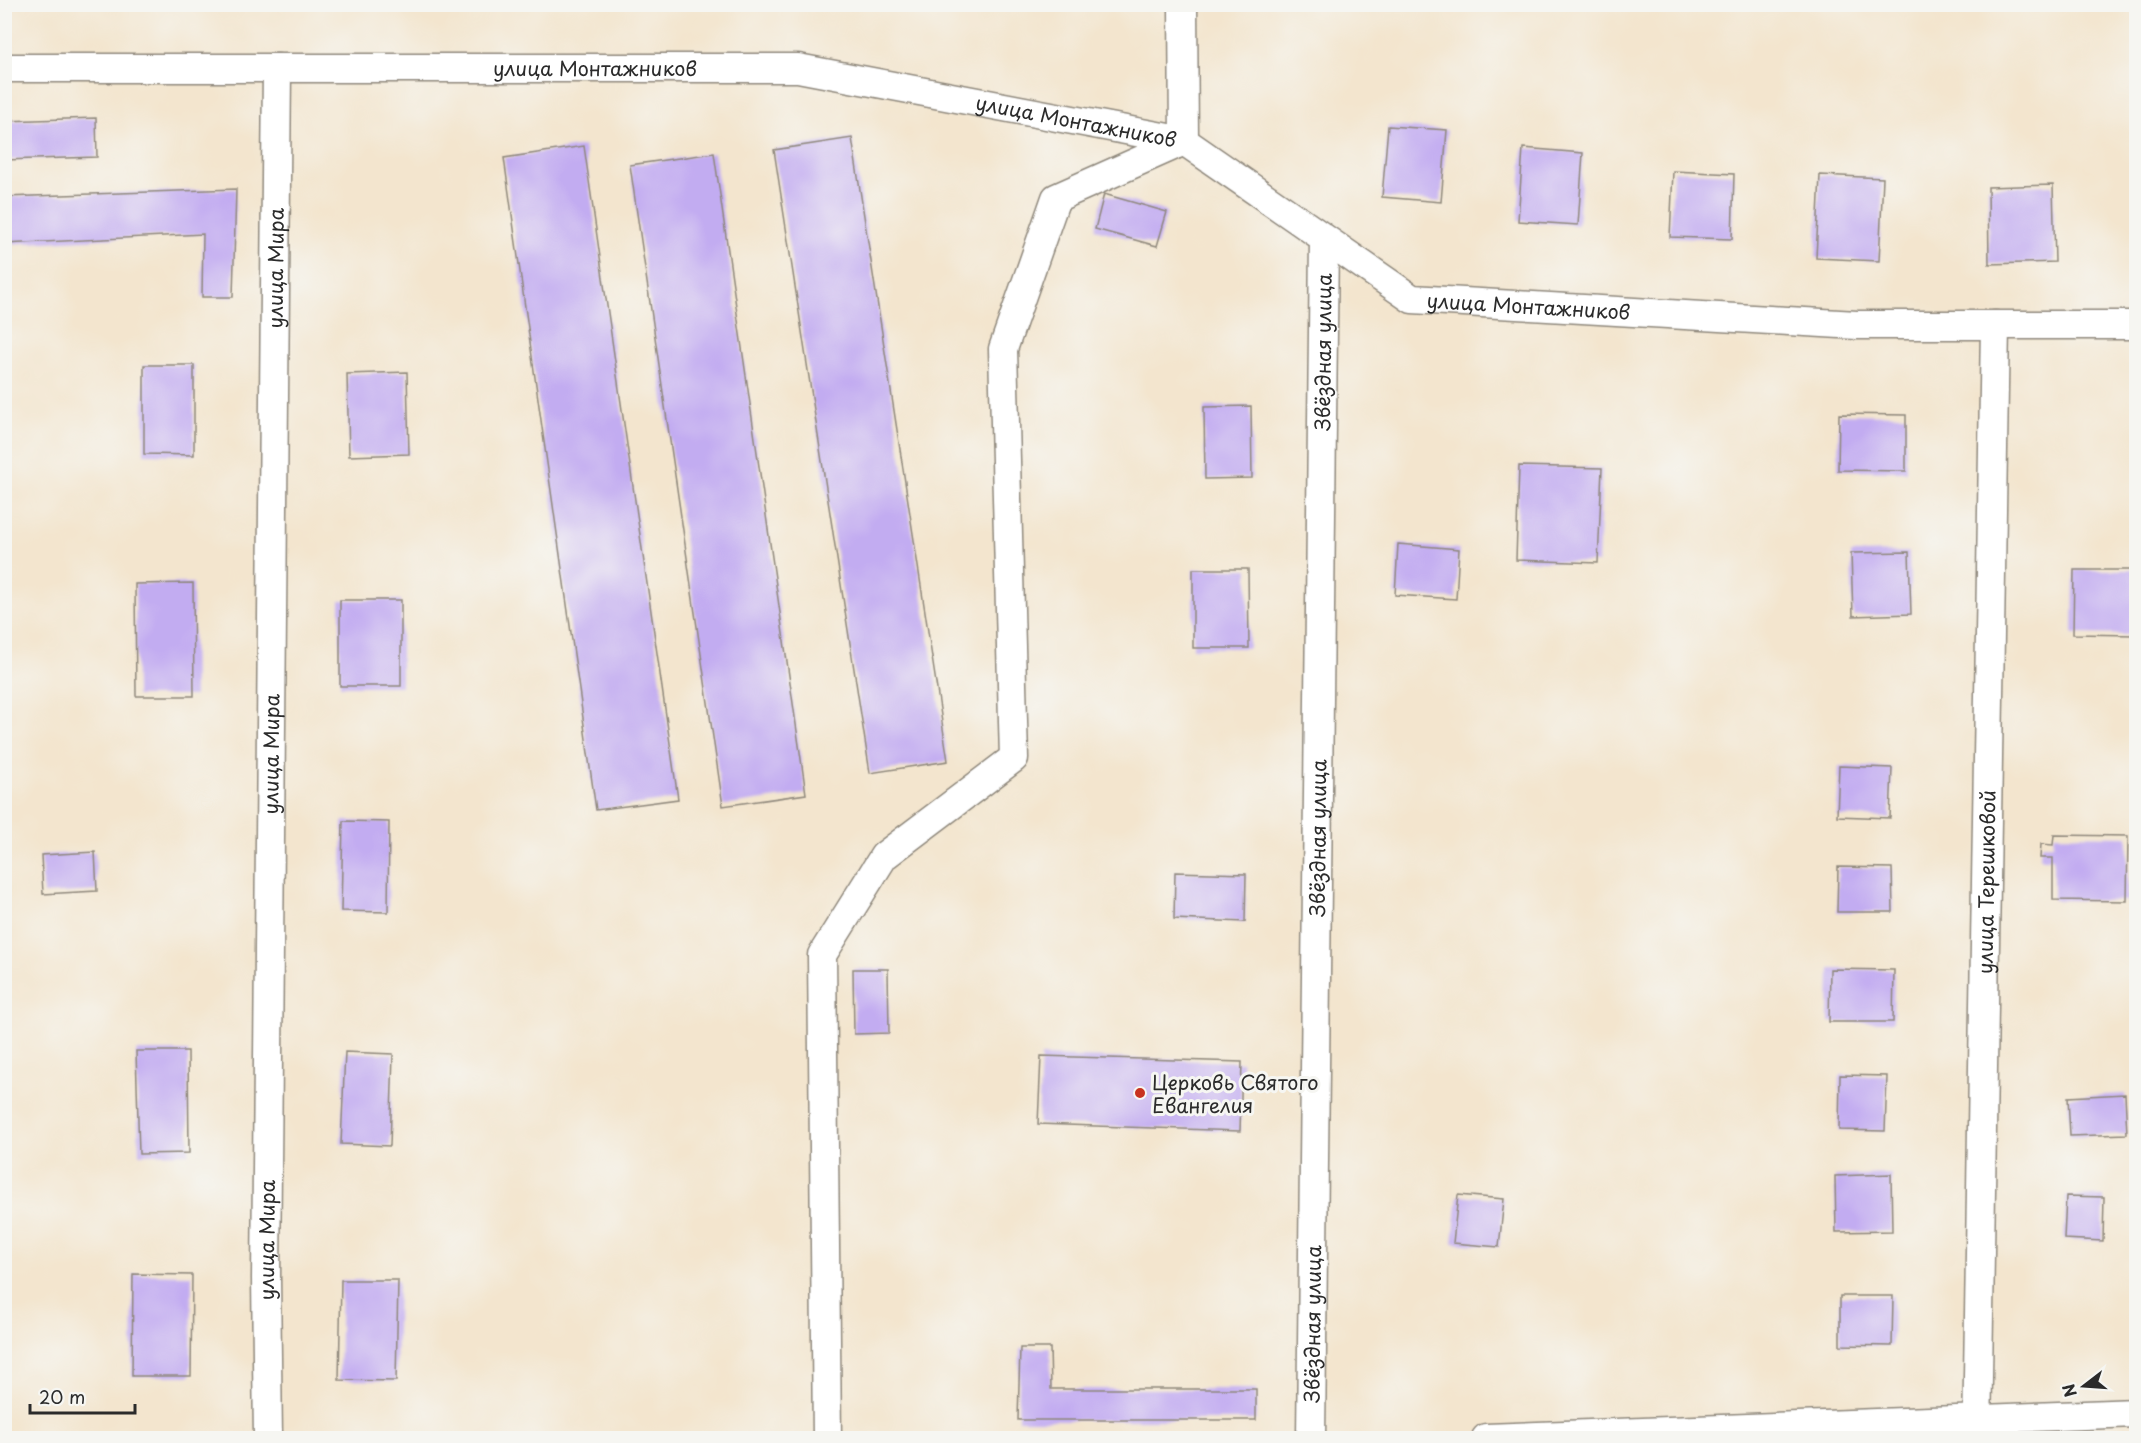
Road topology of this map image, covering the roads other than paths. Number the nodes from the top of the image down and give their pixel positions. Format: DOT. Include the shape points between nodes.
graph roads {
  1 [pos="1183,4"];
  2 [pos="277,68"];
  3 [pos="4,69"];
  4 [pos="1184,141"];
  5 [pos="1324,238"];
  6 [pos="1995,325"];
  7 [pos="2136,325"];
  8 [pos="2136,1413"];
  9 [pos="1978,1429"];
  10 [pos="268,1438"];
  11 [pos="827,1438"];
  12 [pos="1311,1438"];
  13 [pos="1486,1438"];
  1 -- 4 [label="street"];
  2 -- 3 [label="street, улица Монтажников"];
  2 -- 4 [label="street, улица Монтажников" via="798,68"];
  2 -- 10 [label="street, улица Мира" via="266,1254"];
  4 -- 5 [label="street, улица Монтажников"];
  4 -- 11 [label="street" via="1056,198 1003,349 1014,758 884,855 822,955"];
  5 -- 6 [label="street, улица Монтажников" via="1412,299 1857,325"];
  5 -- 12 [label="street, Звёздная улица"];
  6 -- 7 [label="street, улица Монтажников"];
  6 -- 9 [label="street, улица Терешковой"];
  8 -- 9 [label="street"];
  9 -- 13 [label="street"];
}
